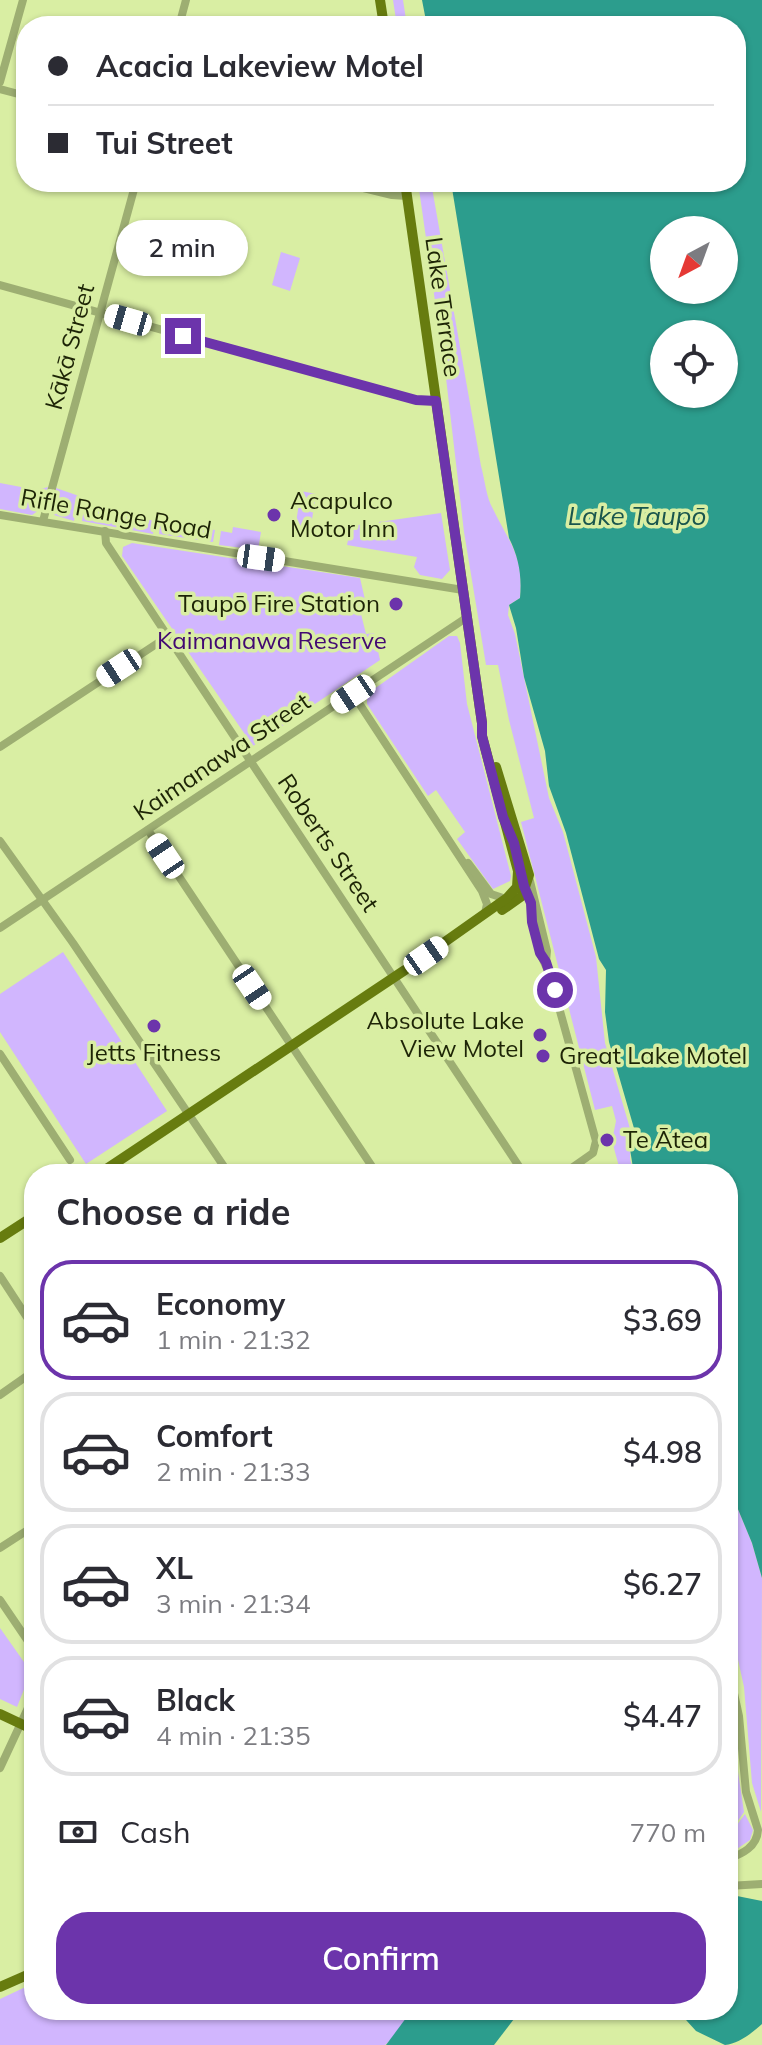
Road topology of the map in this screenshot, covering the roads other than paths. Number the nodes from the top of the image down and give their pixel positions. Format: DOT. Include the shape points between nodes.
graph roads {
  1 [pos="16,25"];
  2 [pos="0,82"];
  3 [pos="133,192"];
  4 [pos="378,192"];
  5 [pos="406,192"];
  6 [pos="407,196"];
  7 [pos="0,285"];
  8 [pos="100,313"];
  9 [pos="436,401"];
  10 [pos="0,515"];
  11 [pos="43,521"];
  12 [pos="105,531"];
  13 [pos="463,590"];
  14 [pos="466,618"];
  15 [pos="167,637"];
  16 [pos="353,694"];
  17 [pos="482,723"];
  18 [pos="0,747"];
  19 [pos="251,762"];
  20 [pos="503,817"];
  21 [pos="148,830"];
  22 [pos="0,841"];
  23 [pos="461,857"];
  24 [pos="529,875"];
  25 [pos="526,891"];
  26 [pos="42,900"];
  27 [pos="508,902"];
  28 [pos="485,913"];
  29 [pos="531,914"];
  30 [pos="472,925"];
  31 [pos="0,928"];
  32 [pos="546,962"];
  33 [pos="394,978"];
  34 [pos="292,1046"];
  35 [pos="0,1054"];
  36 [pos="189,1114"];
  37 [pos="70,1160"];
  38 [pos="114,1164"];
  39 [pos="222,1164"];
  40 [pos="370,1164"];
  41 [pos="517,1164"];
  42 [pos="577,1164"];
  43 [pos="24,1222"];
  44 [pos="0,1238"];
  45 [pos="0,1276"];
  46 [pos="24,1313"];
  47 [pos="24,1378"];
  48 [pos="0,1395"];
  49 [pos="24,1532"];
  50 [pos="0,1548"];
  51 [pos="0,1600"];
  52 [pos="24,1635"];
  53 [pos="738,1711"];
  54 [pos="0,1714"];
  55 [pos="24,1717"];
  56 [pos="21,1723"];
  57 [pos="24,1725"];
  58 [pos="0,1768"];
  59 [pos="760,1838"];
  60 [pos="738,1855"];
  61 [pos="762,1884"];
  62 [pos="738,1885"];
  63 [pos="24,1977"];
  64 [pos="1,1988"];
  1 -- 2 [label="street"];
  3 -- 8 [label="street, Kākā Street"];
  4 -- 6 [label="street"];
  5 -- 6 [label="main road, Lake Terrace"];
  6 -- 9 [label="main road, Lake Terrace"];
  7 -- 8 [label="street"];
  8 -- 9 [label="street" via="416,400"];
  8 -- 11 [label="street, Kākā Street"];
  9 -- 13 [label="main road, Lake Terrace"];
  10 -- 11 [label="street, Rifle Range Road"];
  11 -- 12 [label="street, Rifle Range Road"];
  12 -- 13 [label="street, Rifle Range Road"];
  12 -- 15 [label="street, Roberts Street" via="106,543"];
  13 -- 14 [label="main road, Lake Terrace"];
  14 -- 16 [label="street, Kaimanawa Street"];
  14 -- 17 [label="main road, Lake Terrace"];
  15 -- 18 [label="street"];
  15 -- 19 [label="street, Roberts Street"];
  16 -- 19 [label="street, Kaimanawa Street"];
  16 -- 23 [label="street"];
  17 -- 20 [label="main road, Lake Terrace"];
  17 -- 24 [label="main road, Lake Terrace"];
  19 -- 21 [label="street, Kaimanawa Street"];
  19 -- 33 [label="street, Roberts Street"];
  20 -- 25 [label="street, Lake Terrace"];
  20 -- 27 [label="main road, Lake Terrace" via="519,881"];
  21 -- 26 [label="street, Kaimanawa Street"];
  21 -- 34 [label="street"];
  22 -- 26 [label="street"];
  23 -- 27 [label="street" via="491,894"];
  23 -- 28 [label="street" via="486,898"];
  24 -- 25 [label="main road, Lake Terrace"];
  24 -- 32 [label="street, Lake Terrace"];
  25 -- 27 [label="main road"];
  25 -- 29 [label="street, Lake Terrace"];
  26 -- 31 [label="street, Kaimanawa Street"];
  26 -- 36 [label="street"];
  27 -- 28 [label="main road"];
  27 -- 29 [label="street" via="521,904"];
  27 -- 30 [label="main road"];
  28 -- 30 [label="main road"];
  29 -- 32 [label="street, Lake Terrace"];
  30 -- 33 [label="main road"];
  32 -- 42 [label="street, Lake Terrace" via="596,1141 593,1153"];
  33 -- 34 [label="main road"];
  33 -- 41 [label="street, Roberts Street"];
  34 -- 36 [label="main road"];
  34 -- 40 [label="street"];
  35 -- 37 [label="street"];
  36 -- 38 [label="main road"];
  36 -- 39 [label="street"];
  43 -- 44 [label="main road"];
  45 -- 46 [label="street"];
  47 -- 48 [label="street"];
  49 -- 50 [label="street"];
  51 -- 52 [label="street"];
  53 -- 59 [label="street" via="746,1792"];
  54 -- 56 [label="main road"];
  55 -- 56 [label="street"];
  56 -- 57 [label="main road"];
  56 -- 58 [label="street"];
  59 -- 60 [label="street"];
  61 -- 62 [label="street"];
  63 -- 64 [label="main road"];
}
